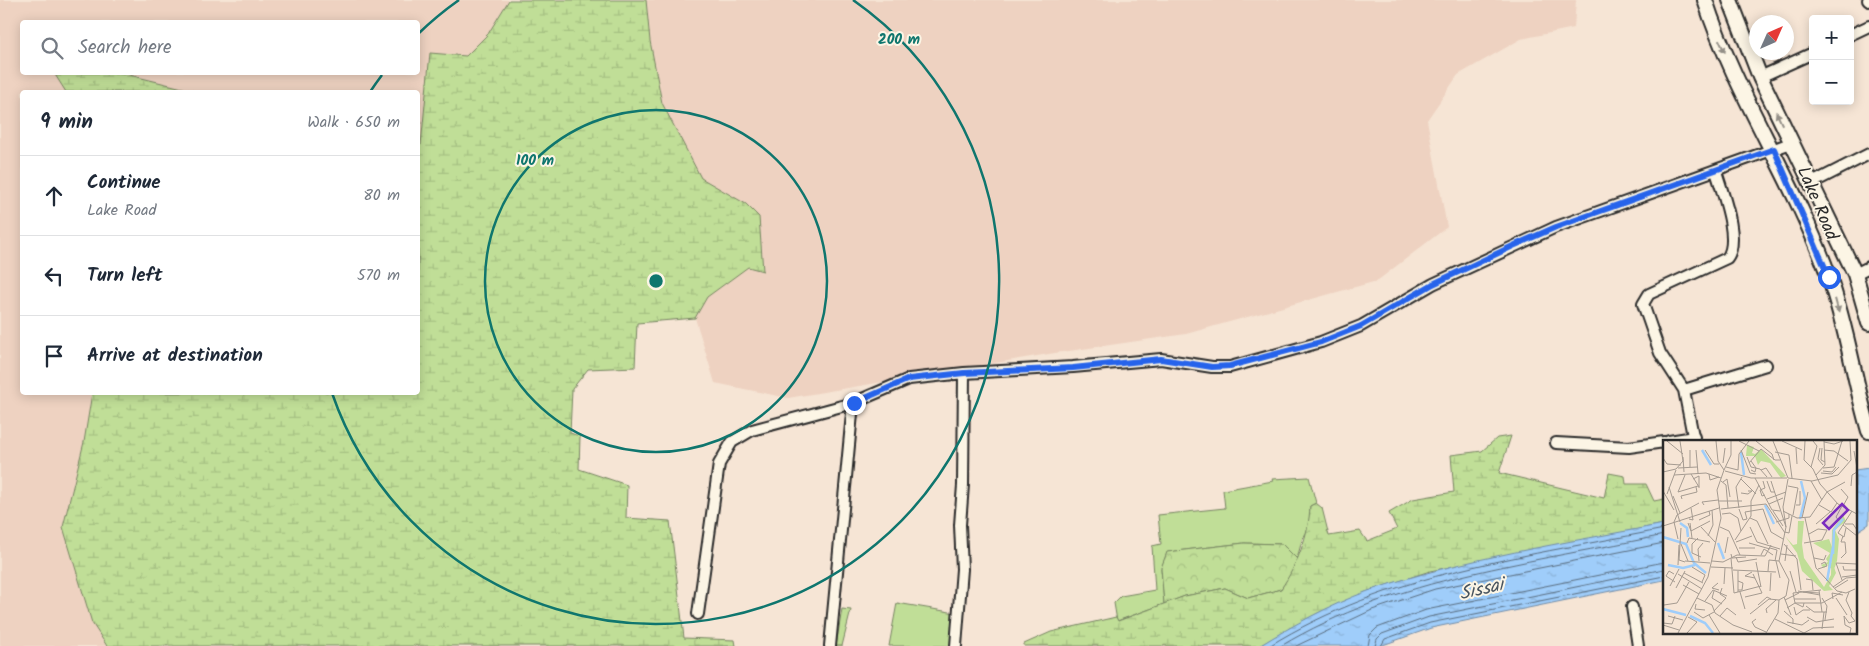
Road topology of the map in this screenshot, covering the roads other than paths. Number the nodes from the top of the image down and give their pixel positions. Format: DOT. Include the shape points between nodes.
graph roads {
  1 [pos="1705,0"];
  2 [pos="1730,0"];
  3 [pos="1869,26"];
  4 [pos="1854,33"];
  5 [pos="1809,54"];
  6 [pos="1760,77"];
  7 [pos="1791,143"];
  8 [pos="1774,149"];
  9 [pos="1869,154"];
  10 [pos="1716,171"];
  11 [pos="1810,184"];
  12 [pos="1869,267"];
  13 [pos="1855,274"];
  14 [pos="1869,323"];
  15 [pos="1766,365"];
  16 [pos="964,373"];
  17 [pos="1684,390"];
  18 [pos="854,403"];
  19 [pos="1869,431"];
  20 [pos="1694,439"];
  21 [pos="1682,440"];
  22 [pos="1663,442"];
  23 [pos="1556,443"];
  24 [pos="1632,607"];
  25 [pos="698,614"];
  26 [pos="958,645"];
  27 [pos="830,646"];
  28 [pos="1638,646"];
  1 -- 8 [label="main road, Lake Road, one-way" via="1719,38"];
  2 -- 6 [label="main road, Lake Road"];
  3 -- 4 [label="street"];
  5 -- 6 [label="street"];
  7 -- 6 [label="main road, Lake Road, one-way"];
  7 -- 8 [label="street"];
  7 -- 11 [label="main road, Lake Road"];
  8 -- 10 [label="street"];
  8 -- 19 [label="main road, Lake Road, one-way" via="1829,277"];
  9 -- 11 [label="street"];
  10 -- 16 [label="street" via="1556,227 1433,284 1361,326 1321,342 1239,364 1212,367 1161,359 1073,368"];
  10 -- 17 [label="street" via="1728,216 1731,253 1727,258 1648,294 1643,304 1660,353"];
  11 -- 13 [label="main road, Lake Road"];
  12 -- 13 [label="street"];
  13 -- 14 [label="main road, Lake Road"];
  15 -- 17 [label="street"];
  16 -- 18 [label="street" via="909,379"];
  16 -- 26 [label="street"];
  17 -- 20 [label="street"];
  18 -- 25 [label="street" via="752,430 732,442 719,464"];
  18 -- 27 [label="street"];
  20 -- 21 [label="street"];
  22 -- 23 [label="street" via="1630,447"];
  24 -- 28 [label="street"];
}
